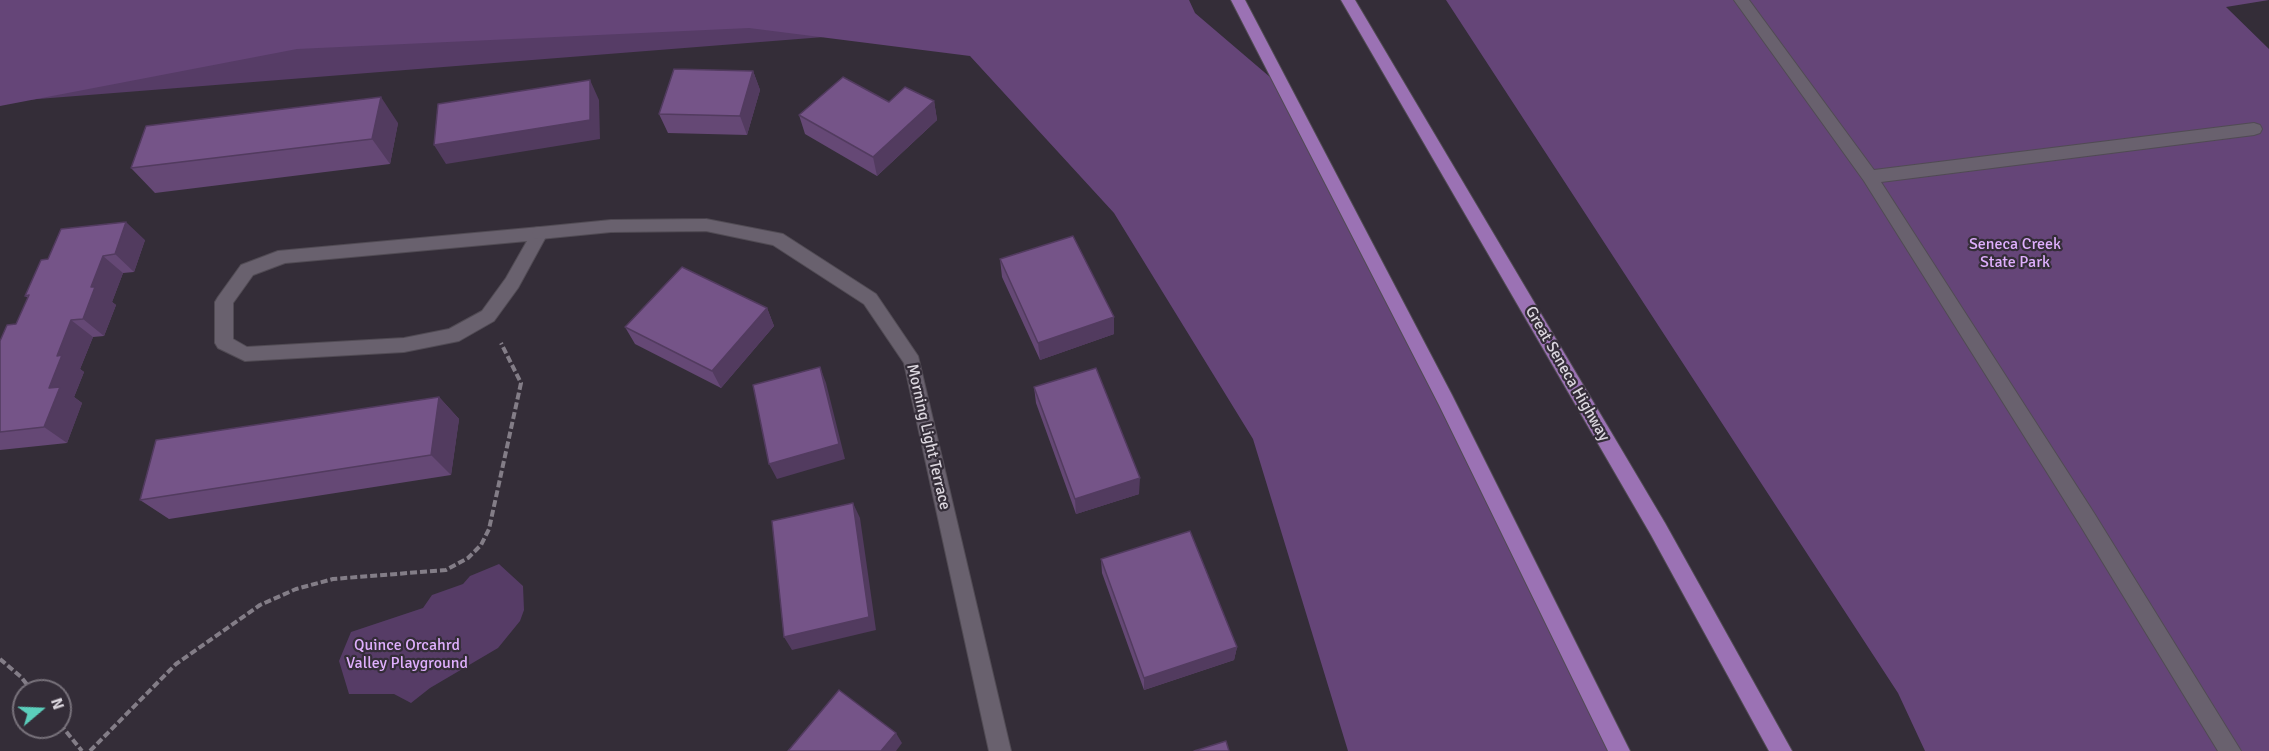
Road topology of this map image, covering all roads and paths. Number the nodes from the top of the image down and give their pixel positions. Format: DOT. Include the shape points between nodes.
graph roads {
  1 [pos="1238,0"];
  2 [pos="1348,0"];
  3 [pos="1741,0"];
  4 [pos="2254,129"];
  5 [pos="1870,177"];
  6 [pos="540,233"];
  7 [pos="488,316"];
  8 [pos="0,659"];
  9 [pos="23,679"];
  10 [pos="72,739"];
  11 [pos="82,751"];
  12 [pos="90,751"];
  13 [pos="1000,751"];
  14 [pos="1619,751"];
  15 [pos="1781,751"];
  16 [pos="2230,751"];
  1 -- 14 [label="main road" via="1446,400"];
  2 -- 15 [label="main road, Great Seneca Highway" via="1658,529"];
  3 -- 5 [label="street"];
  4 -- 5 [label="street"];
  5 -- 16 [label="street"];
  6 -- 7 [label="street"];
  6 -- 7 [label="street, Morning Light Terrace" via="284,256 247,270 224,302 224,343 245,354 404,345 453,336"];
  6 -- 13 [label="street, Morning Light Terrace" via="611,226 706,225 777,239 870,299 912,361"];
  7 -- 12 [label="path" via="520,383 489,529 481,544 468,558 446,570 333,579 260,605 176,664"];
  8 -- 9 [label="path"];
  10 -- 11 [label="path"];
}
